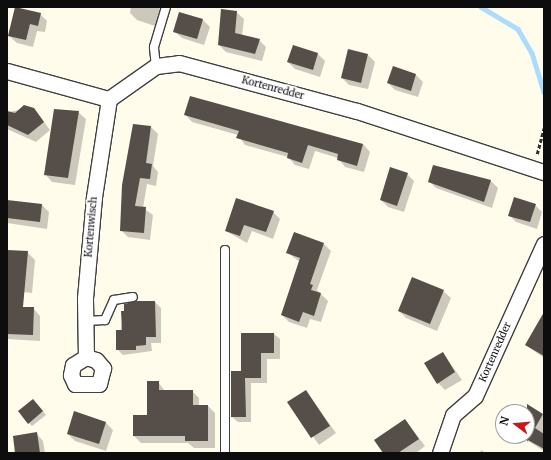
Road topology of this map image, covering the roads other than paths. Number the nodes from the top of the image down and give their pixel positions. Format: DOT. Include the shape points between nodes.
graph roads {
  1 [pos="166,7"];
  2 [pos="156,67"];
  3 [pos="7,72"];
  4 [pos="109,99"];
  5 [pos="538,169"];
  6 [pos="544,244"];
  7 [pos="225,250"];
  8 [pos="133,297"];
  9 [pos="86,321"];
  10 [pos="86,357"];
  11 [pos="225,453"];
  12 [pos="440,453"];
  1 -- 2 [label="lane" via="154,47"];
  2 -- 4 [label="street, Kortenredder"];
  2 -- 5 [label="street, Kortenredder" via="179,63 357,111"];
  3 -- 4 [label="street"];
  4 -- 9 [label="street, Kortenwisch" via="94,198"];
  6 -- 12 [label="street, Kortenredder" via="475,396 453,415"];
  7 -- 11 [label="lane"];
  8 -- 9 [label="lane" via="114,300 105,320"];
  9 -- 10 [label="street, Kortenwisch"];
}
